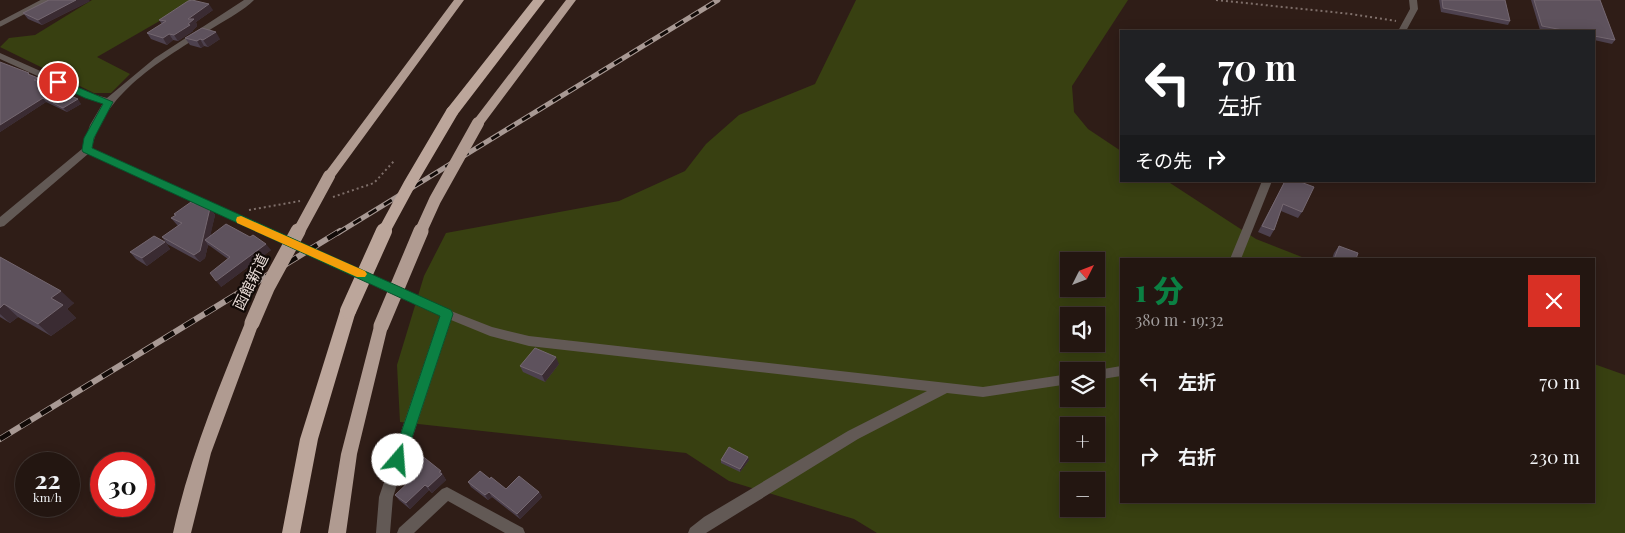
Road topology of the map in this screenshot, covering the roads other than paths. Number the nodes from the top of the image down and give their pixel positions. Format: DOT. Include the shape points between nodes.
graph roads {
  1 [pos="46,0"];
  2 [pos="250,0"];
  3 [pos="459,0"];
  4 [pos="531,0"];
  5 [pos="539,0"];
  6 [pos="572,0"];
  7 [pos="1413,0"];
  8 [pos="0,24"];
  9 [pos="1403,30"];
  10 [pos="0,56"];
  11 [pos="108,102"];
  12 [pos="452,112"];
  13 [pos="87,150"];
  14 [pos="1267,182"];
  15 [pos="0,223"];
  16 [pos="1235,258"];
  17 [pos="447,314"];
  18 [pos="1120,372"];
  19 [pos="1105,374"];
  20 [pos="1060,380"];
  21 [pos="945,388"];
  22 [pos="182,533"];
  23 [pos="291,533"];
  24 [pos="337,533"];
  25 [pos="383,533"];
  26 [pos="404,533"];
  27 [pos="518,533"];
  28 [pos="695,533"];
  1 -- 8 [label="lane"];
  2 -- 11 [label="street" via="151,65"];
  3 -- 22 [label="highway, 函館新道, bridge" via="329,176 267,288 228,383 189,498"];
  4 -- 12 [label="highway"];
  5 -- 12 [label="highway"];
  6 -- 24 [label="highway, bridge" via="478,123 435,200 405,265 381,326 349,454"];
  7 -- 9 [label="street" via="1414,9"];
  10 -- 11 [label="street"];
  11 -- 13 [label="street" via="89,138"];
  12 -- 23 [label="highway, bridge" via="384,227 348,310 310,439"];
  13 -- 15 [label="street"];
  13 -- 17 [label="street"];
  14 -- 16 [label="street"];
  17 -- 21 [label="street" via="490,331 529,341"];
  17 -- 25 [label="street" via="386,497"];
  18 -- 19 [label="street"];
  20 -- 21 [label="street" via="983,392"];
  21 -- 28 [label="street" via="852,435"];
  26 -- 27 [label="street" via="447,493"];
}
